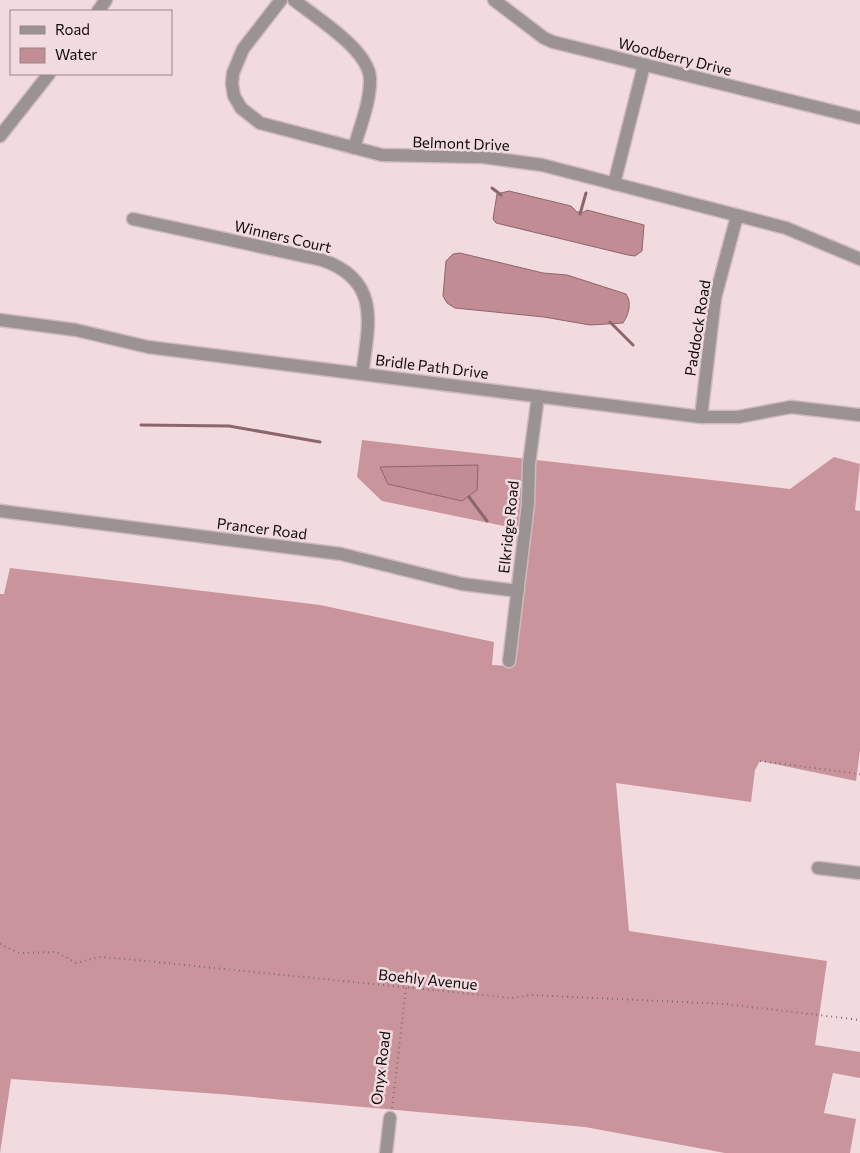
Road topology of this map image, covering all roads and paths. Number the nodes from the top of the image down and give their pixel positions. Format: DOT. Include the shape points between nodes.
graph roads {
  1 [pos="281,0"];
  2 [pos="294,0"];
  3 [pos="494,0"];
  4 [pos="644,65"];
  5 [pos="48,75"];
  6 [pos="860,118"];
  7 [pos="0,136"];
  8 [pos="354,148"];
  9 [pos="614,184"];
  10 [pos="737,216"];
  11 [pos="133,219"];
  12 [pos="860,259"];
  13 [pos="0,320"];
  14 [pos="362,374"];
  15 [pos="538,396"];
  16 [pos="860,415"];
  17 [pos="701,417"];
  18 [pos="0,511"];
  19 [pos="518,591"];
  20 [pos="510,661"];
  21 [pos="760,761"];
  22 [pos="860,774"];
  23 [pos="818,868"];
  24 [pos="860,873"];
  25 [pos="0,944"];
  26 [pos="406,988"];
  27 [pos="860,1020"];
  28 [pos="390,1118"];
  29 [pos="386,1153"];
  1 -- 8 [label="street, Belmont Drive" via="236,60 232,84 234,96 241,108 260,123"];
  2 -- 8 [label="street" via="356,51 368,70 369,90"];
  3 -- 4 [label="street, Woodberry Drive" via="544,38"];
  4 -- 6 [label="street, Woodberry Drive"];
  4 -- 9 [label="street"];
  5 -- 7 [label="street"];
  8 -- 9 [label="street, Belmont Drive" via="393,156 506,159"];
  9 -- 10 [label="street, Belmont Drive"];
  10 -- 12 [label="street, Belmont Drive" via="811,237"];
  10 -- 17 [label="street, Paddock Road" via="715,298"];
  11 -- 14 [label="street, Winners Court" via="322,260 343,268 361,288 368,306"];
  13 -- 14 [label="street, Bridle Path Drive" via="67,329 148,347"];
  14 -- 15 [label="street, Bridle Path Drive"];
  15 -- 17 [label="street, Bridle Path Drive"];
  15 -- 19 [label="street, Elkridge Road"];
  16 -- 17 [label="street, Bridle Path Drive" via="791,407 738,417"];
  18 -- 19 [label="street, Prancer Road" via="342,554 462,584"];
  19 -- 20 [label="street, Elkridge Road"];
  21 -- 22 [label="path"];
  23 -- 24 [label="street"];
  25 -- 26 [label="path, Boehly Avenue" via="19,953 56,952 76,963 100,957"];
  26 -- 27 [label="path, Boehly Avenue" via="512,998 531,995 726,1004"];
  26 -- 28 [label="path, Onyx Road"];
  28 -- 29 [label="street, Onyx Road"];
}
